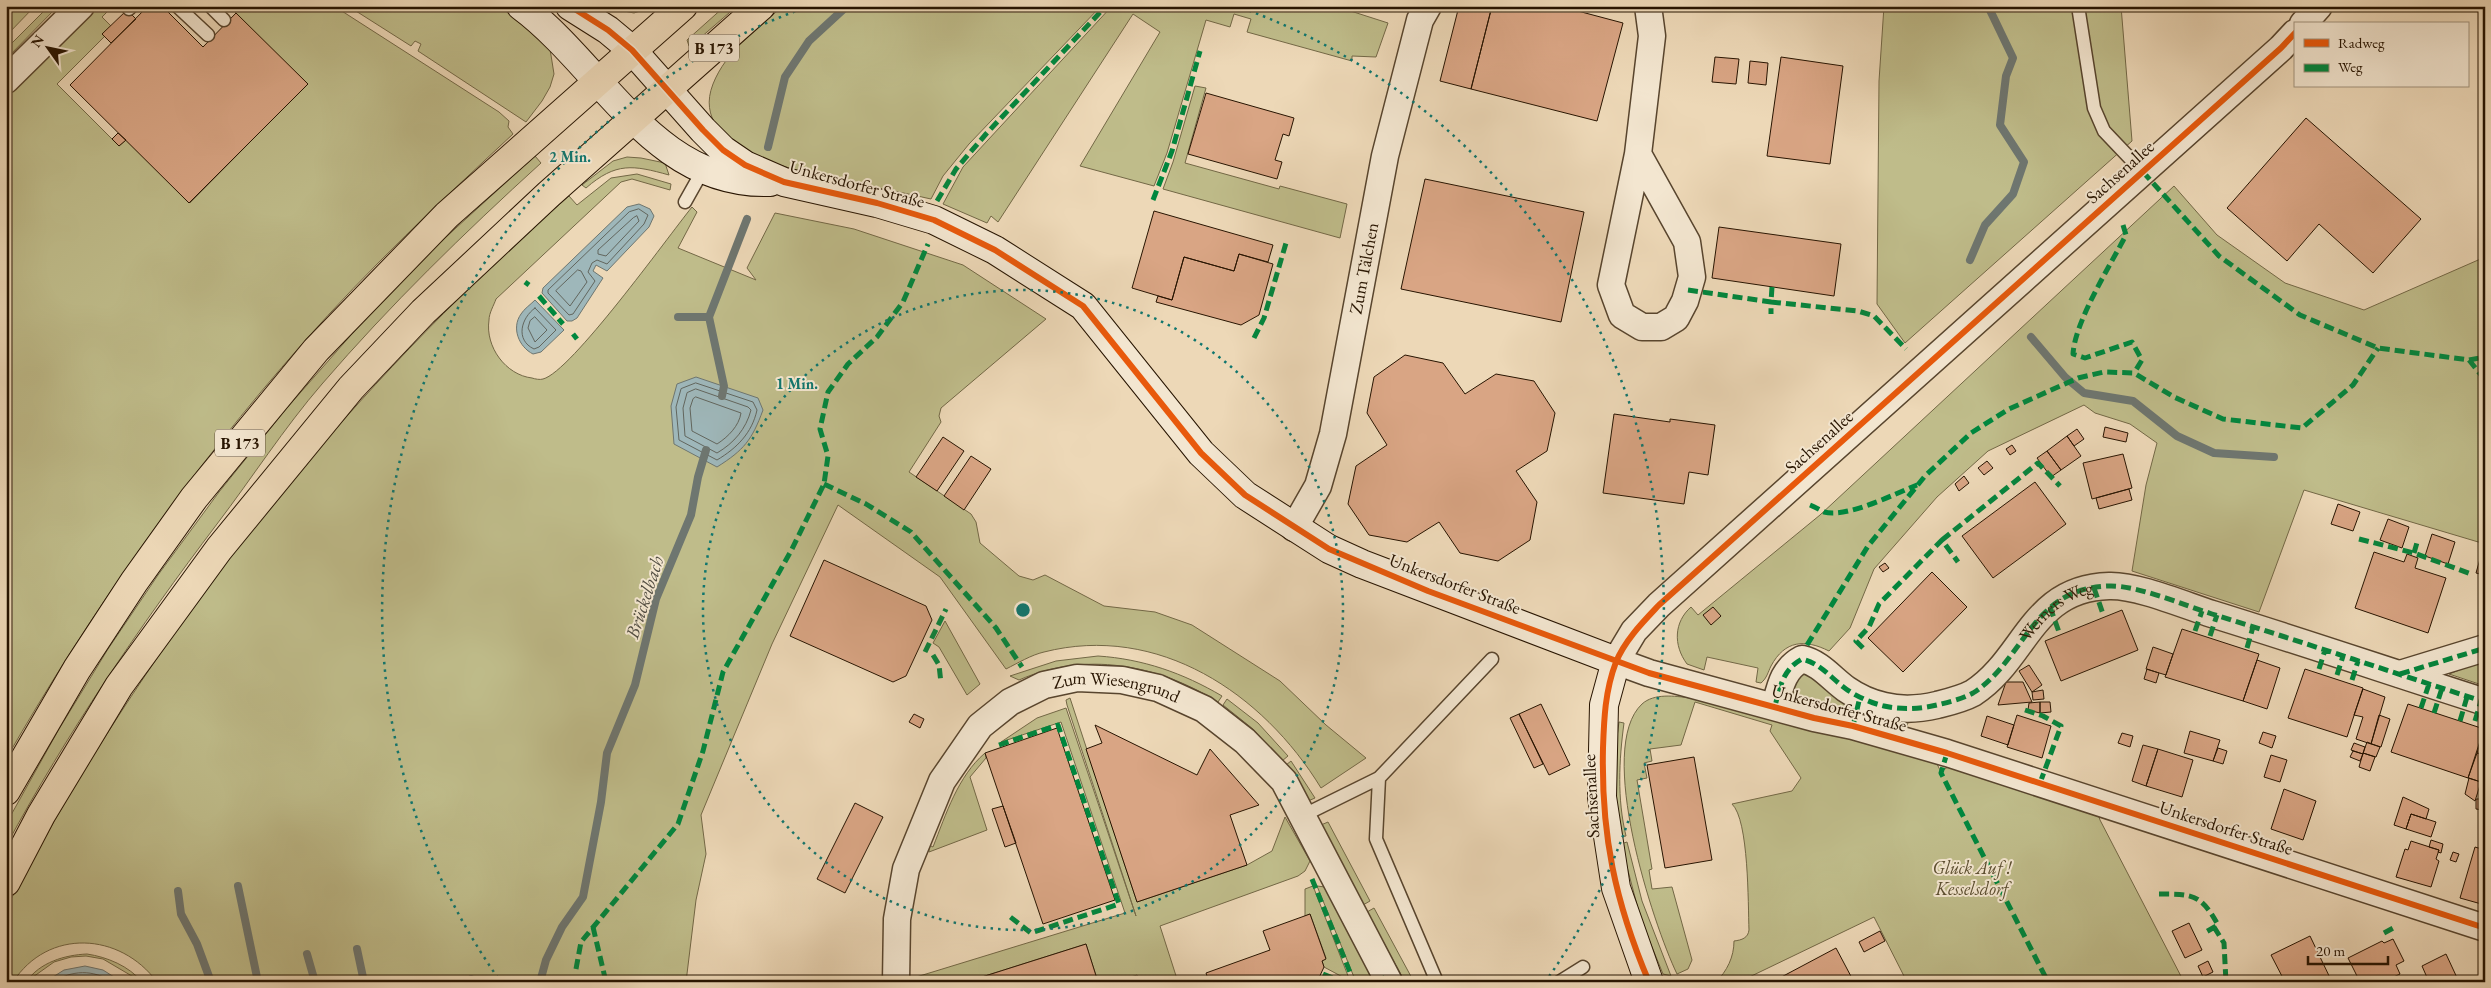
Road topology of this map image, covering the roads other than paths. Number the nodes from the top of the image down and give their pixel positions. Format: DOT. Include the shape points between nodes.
graph roads {
  1 [pos="81,6"];
  2 [pos="177,6"];
  3 [pos="210,6"];
  4 [pos="521,6"];
  5 [pos="570,6"];
  6 [pos="683,6"];
  7 [pos="761,6"];
  8 [pos="1428,6"];
  9 [pos="1648,6"];
  10 [pos="2078,6"];
  11 [pos="2319,6"];
  12 [pos="224,20"];
  13 [pos="2305,22"];
  14 [pos="2294,33"];
  15 [pos="208,35"];
  16 [pos="632,50"];
  17 [pos="6,80"];
  18 [pos="597,82"];
  19 [pos="667,89"];
  20 [pos="632,120"];
  21 [pos="1638,154"];
  22 [pos="703,170"];
  23 [pos="2143,172"];
  24 [pos="784,182"];
  25 [pos="685,202"];
  26 [pos="1294,528"];
  27 [pos="2485,648"];
  28 [pos="1492,659"];
  29 [pos="1616,661"];
  30 [pos="2400,674"];
  31 [pos="2485,702"];
  32 [pos="1775,706"];
  33 [pos="1379,778"];
  34 [pos="6,791"];
  35 [pos="1302,816"];
  36 [pos="6,882"];
  37 [pos="2485,928"];
  38 [pos="1584,967"];
  39 [pos="896,982"];
  40 [pos="1389,982"];
  41 [pos="1437,982"];
  42 [pos="1559,982"];
  43 [pos="1649,982"];
  1 -- 17 [label="street"];
  2 -- 15 [label="lane"];
  3 -- 12 [label="lane"];
  4 -- 18 [label="street, Unkersdorfer Straße" via="555,34"];
  5 -- 16 [label="street, Unkersdorfer Straße"];
  6 -- 16 [label="main road, B 173"];
  7 -- 19 [label="main road, B 173"];
  8 -- 26 [label="street, Zum Tälchen" via="1420,20 1385,156 1333,434 1318,486"];
  9 -- 21 [label="street" via="1652,36"];
  10 -- 23 [label="lane" via="2094,108 2104,131"];
  11 -- 13 [label="street"];
  14 -- 23 [label="street, Sachsenallee"];
  16 -- 18 [label="main road, B 173"];
  16 -- 19 [label="street, Unkersdorfer Straße"];
  18 -- 20 [label="street, Unkersdorfer Straße"];
  18 -- 34 [label="main road, B 173" via="447,216 316,350 194,498 134,582 77,669"];
  19 -- 20 [label="main road, B 173"];
  19 -- 24 [label="street, Unkersdorfer Straße" via="723,150 745,165"];
  20 -- 22 [label="street, Unkersdorfer Straße" via="674,153"];
  20 -- 36 [label="main road, B 173" via="423,312 332,411 219,549 119,686 41,815"];
  21 -- 21 [label="street" via="1611,285 1622,315 1642,327 1661,327 1676,318 1692,277 1687,242"];
  22 -- 24 [label="street, Unkersdorfer Straße" via="751,183"];
  22 -- 25 [label="lane"];
  23 -- 29 [label="street, Sachsenallee" via="1659,605 1634,631"];
  24 -- 26 [label="street, Unkersdorfer Straße" via="934,220 996,250 1083,306 1201,453 1245,495"];
  26 -- 29 [label="street, Unkersdorfer Straße" via="1362,564"];
  27 -- 30 [label="street"];
  28 -- 33 [label="lane"];
  29 -- 32 [label="street, Unkersdorfer Straße"];
  29 -- 43 [label="street, Sachsenallee" via="1604,706 1602,797 1616,888"];
  30 -- 31 [label="street, Werners Weg"];
  30 -- 32 [label="street, Werners Weg" via="2126,587 2109,586 2068,596 2050,607 2034,622 2006,663 1972,693 1955,701 1907,709 1884,706 1847,690 1819,666 1802,659 1788,668"];
  32 -- 37 [label="street, Unkersdorfer Straße" via="1947,753"];
  33 -- 35 [label="lane"];
  33 -- 41 [label="lane" via="1376,839"];
  35 -- 39 [label="street, Zum Wiesengrund" via="1284,782 1245,740 1204,709 1158,688 1122,680 1077,678 1044,685 1010,702 980,726 942,781 906,869 897,919"];
  35 -- 40 [label="street, Zum Wiesengrund"];
  38 -- 42 [label="lane"];
}
